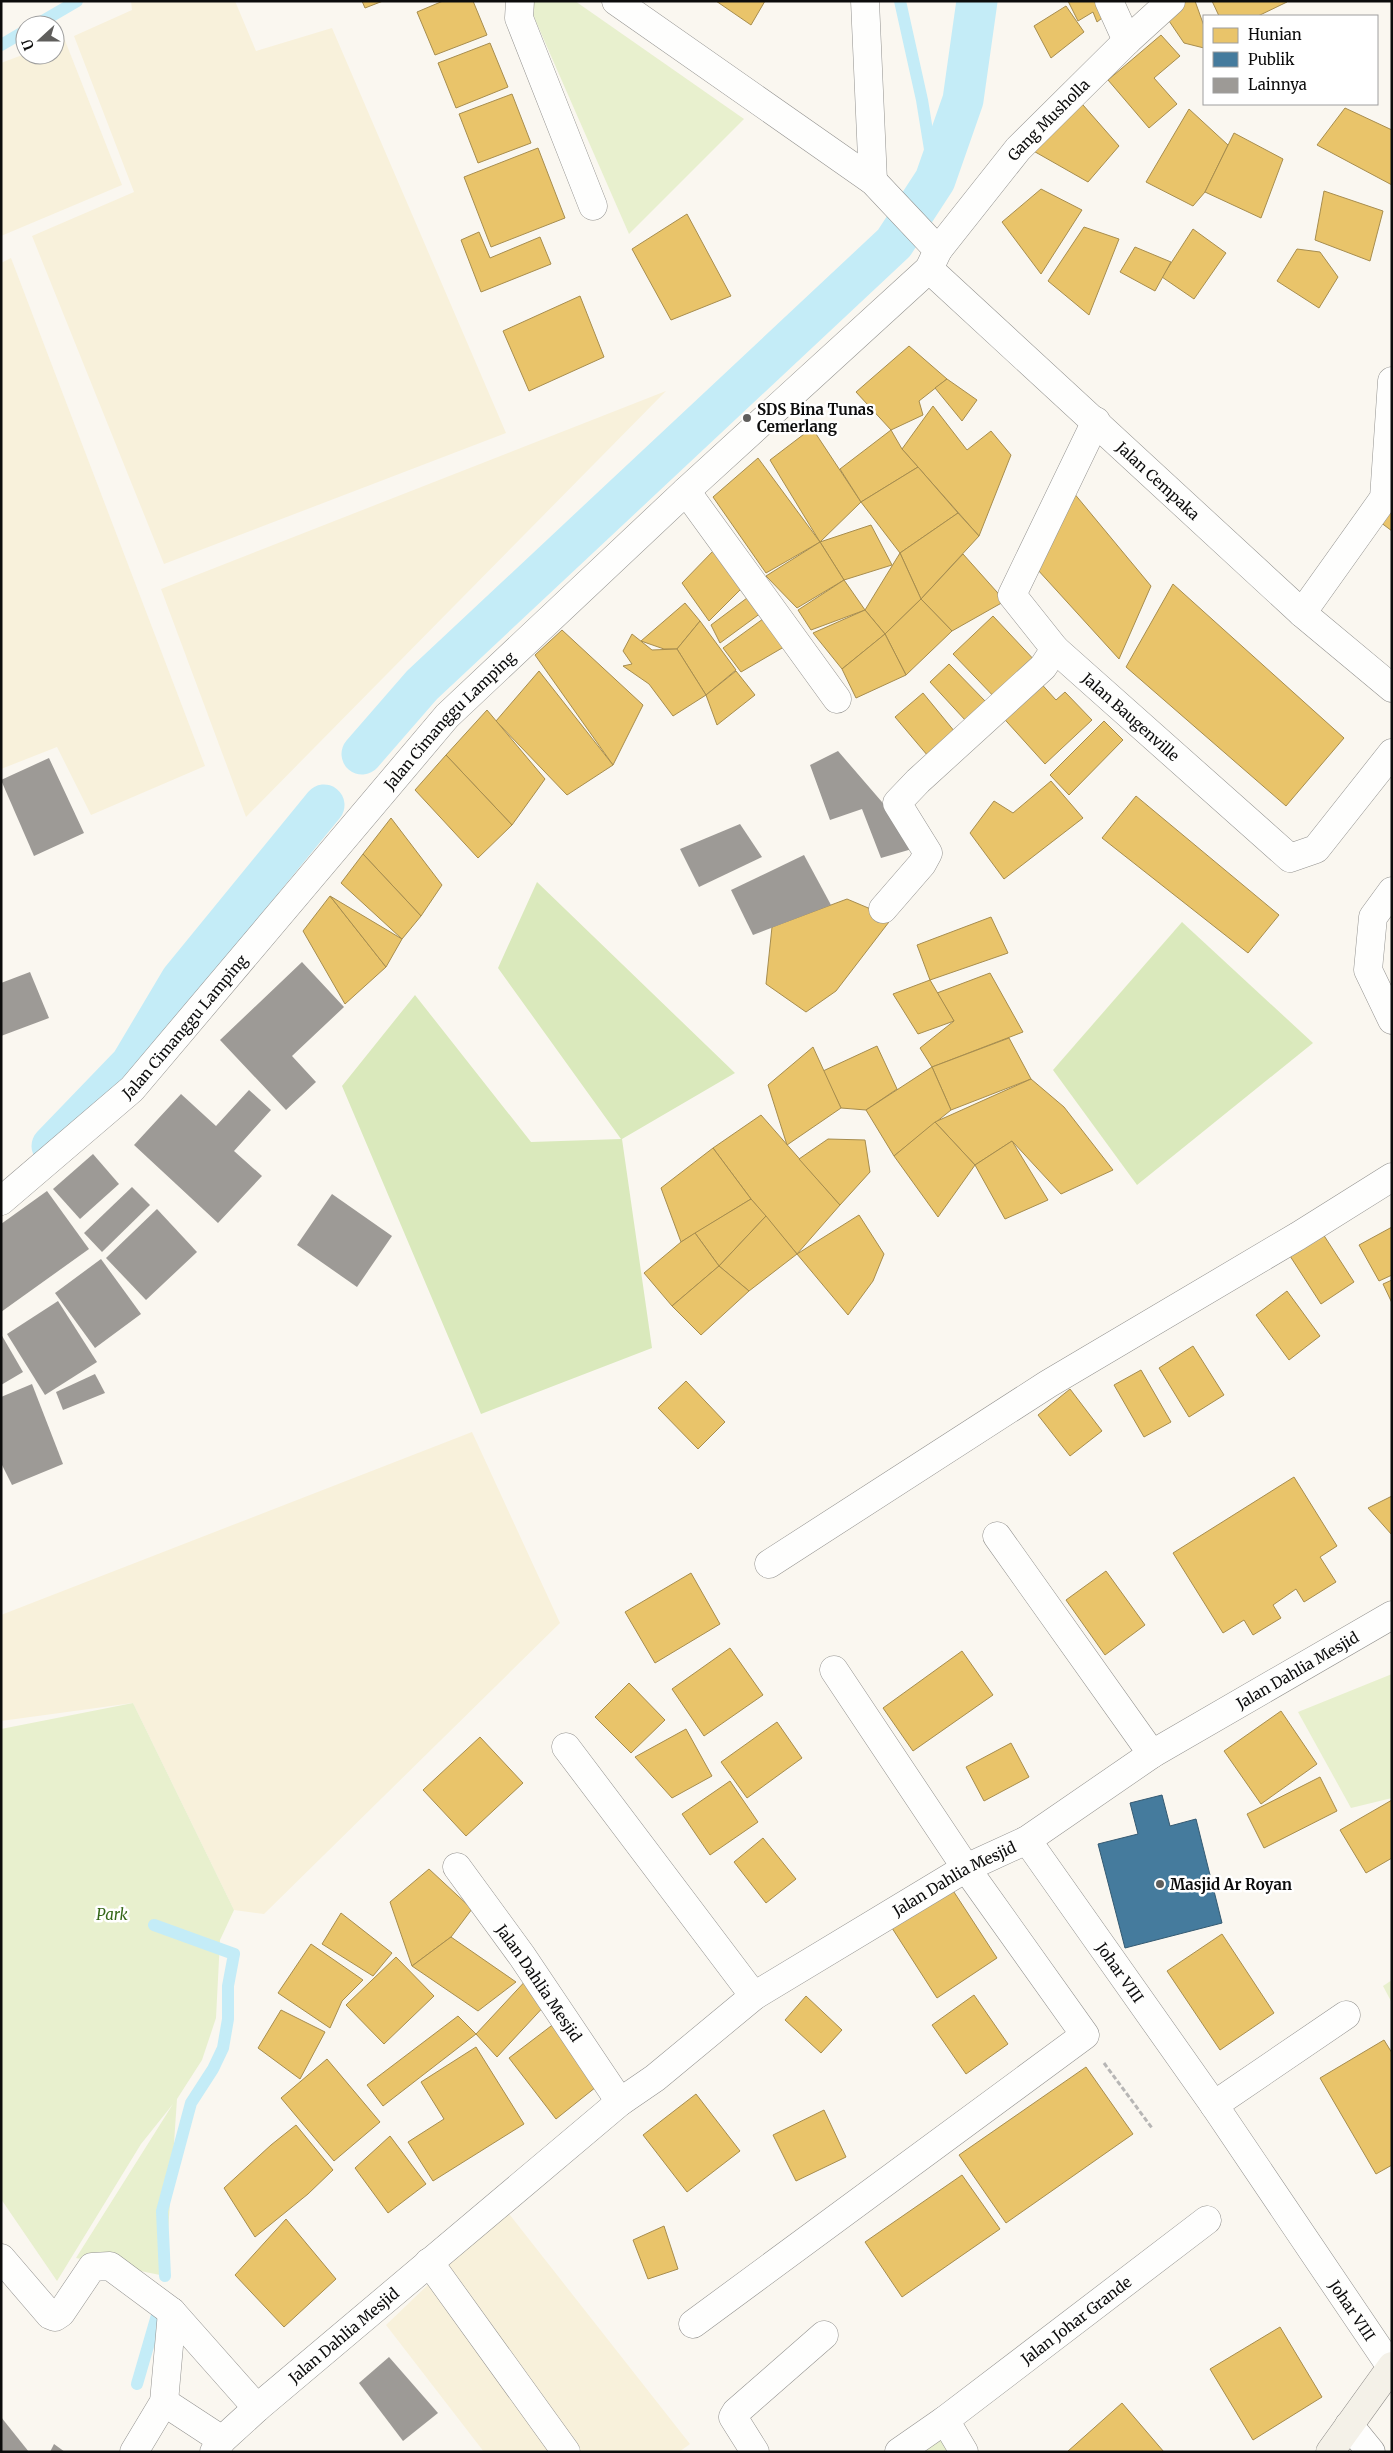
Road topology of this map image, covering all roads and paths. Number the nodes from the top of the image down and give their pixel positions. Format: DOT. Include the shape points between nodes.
graph roads {
  1 [pos="520,1"];
  2 [pos="616,1"];
  3 [pos="865,1"];
  4 [pos="1109,1"];
  5 [pos="1171,1"];
  6 [pos="1127,40"];
  7 [pos="880,189"];
  8 [pos="592,206"];
  9 [pos="934,260"];
  10 [pos="1392,381"];
  11 [pos="1096,421"];
  12 [pos="686,491"];
  13 [pos="1302,613"];
  14 [pos="1054,650"];
  15 [pos="1392,688"];
  16 [pos="837,699"];
  17 [pos="1392,753"];
  18 [pos="1392,890"];
  19 [pos="883,909"];
  20 [pos="1392,1020"];
  21 [pos="1392,1177"];
  22 [pos="1,1201"];
  23 [pos="997,1536"];
  24 [pos="769,1564"];
  25 [pos="1392,1615"];
  26 [pos="834,1670"];
  27 [pos="566,1747"];
  28 [pos="1152,1754"];
  29 [pos="1027,1840"];
  30 [pos="457,1867"];
  31 [pos="966,1868"];
  32 [pos="754,1996"];
  33 [pos="1346,2014"];
  34 [pos="1085,2035"];
  35 [pos="620,2102"];
  36 [pos="1214,2105"];
  37 [pos="1152,2128"];
  38 [pos="1207,2220"];
  39 [pos="1,2258"];
  40 [pos="429,2262"];
  41 [pos="172,2312"];
  42 [pos="693,2324"];
  43 [pos="824,2335"];
  44 [pos="1392,2367"];
  45 [pos="164,2402"];
  46 [pos="258,2408"];
  47 [pos="945,2420"];
  48 [pos="1349,2425"];
  49 [pos="218,2446"];
  50 [pos="134,2452"];
  51 [pos="566,2452"];
  52 [pos="755,2452"];
  53 [pos="900,2452"];
  54 [pos="964,2452"];
  55 [pos="1330,2452"];
  56 [pos="1371,2452"];
  1 -- 8 [label="street" via="519,18"];
  2 -- 7 [label="street, Jalan Cempaka"];
  3 -- 7 [label="street"];
  4 -- 6 [label="street"];
  5 -- 6 [label="street, Gang Musholla"];
  6 -- 9 [label="street, Gang Musholla" via="1018,149"];
  7 -- 9 [label="street, Jalan Cempaka" via="918,228"];
  9 -- 11 [label="street, Jalan Cempaka"];
  9 -- 12 [label="street, Jalan Cimanggu Lamping"];
  10 -- 13 [label="street" via="1384,498"];
  11 -- 13 [label="street, Jalan Cempaka"];
  11 -- 14 [label="street, Jalan Baugenville" via="1012,595"];
  12 -- 16 [label="street"];
  12 -- 22 [label="street, Jalan Cimanggu Lamping" via="447,716 132,1089"];
  13 -- 15 [label="street, Jalan Cempaka"];
  14 -- 17 [label="street, Jalan Baugenville" via="1290,858 1316,849"];
  14 -- 19 [label="street" via="1043,667 897,804 928,853"];
  18 -- 20 [label="street" via="1373,917 1368,970"];
  21 -- 24 [label="street" via="1048,1384"];
  23 -- 28 [label="street"];
  25 -- 28 [label="street, Jalan Dahlia Mesjid"];
  26 -- 31 [label="street"];
  27 -- 32 [label="street"];
  28 -- 29 [label="street, Jalan Dahlia Mesjid"];
  29 -- 31 [label="street, Jalan Dahlia Mesjid"];
  29 -- 36 [label="street, Johar VIII"];
  30 -- 35 [label="street, Jalan Dahlia Mesjid" via="522,1956"];
  31 -- 32 [label="street, Jalan Dahlia Mesjid"];
  31 -- 34 [label="street"];
  32 -- 35 [label="street, Jalan Dahlia Mesjid" via="655,2078"];
  33 -- 36 [label="street"];
  34 -- 37 [label="path"];
  34 -- 42 [label="street"];
  35 -- 40 [label="street, Jalan Dahlia Mesjid"];
  36 -- 44 [label="street, Johar VIII"];
  38 -- 47 [label="street, Jalan Johar Grande"];
  39 -- 41 [label="street" via="50,2315 61,2313 92,2267 99,2266 110,2266"];
  40 -- 46 [label="street, Jalan Dahlia Mesjid"];
  40 -- 51 [label="street"];
  41 -- 45 [label="street"];
  41 -- 46 [label="street"];
  43 -- 52 [label="street" via="733,2417"];
  44 -- 48 [label="street"];
  45 -- 49 [label="street, Jalan Dahlia Mesjid"];
  45 -- 50 [label="street"];
  46 -- 49 [label="street, Jalan Dahlia Mesjid"];
  47 -- 53 [label="street, Jalan Johar Grande"];
  47 -- 54 [label="street"];
  48 -- 55 [label="street"];
  48 -- 56 [label="street"];
}
